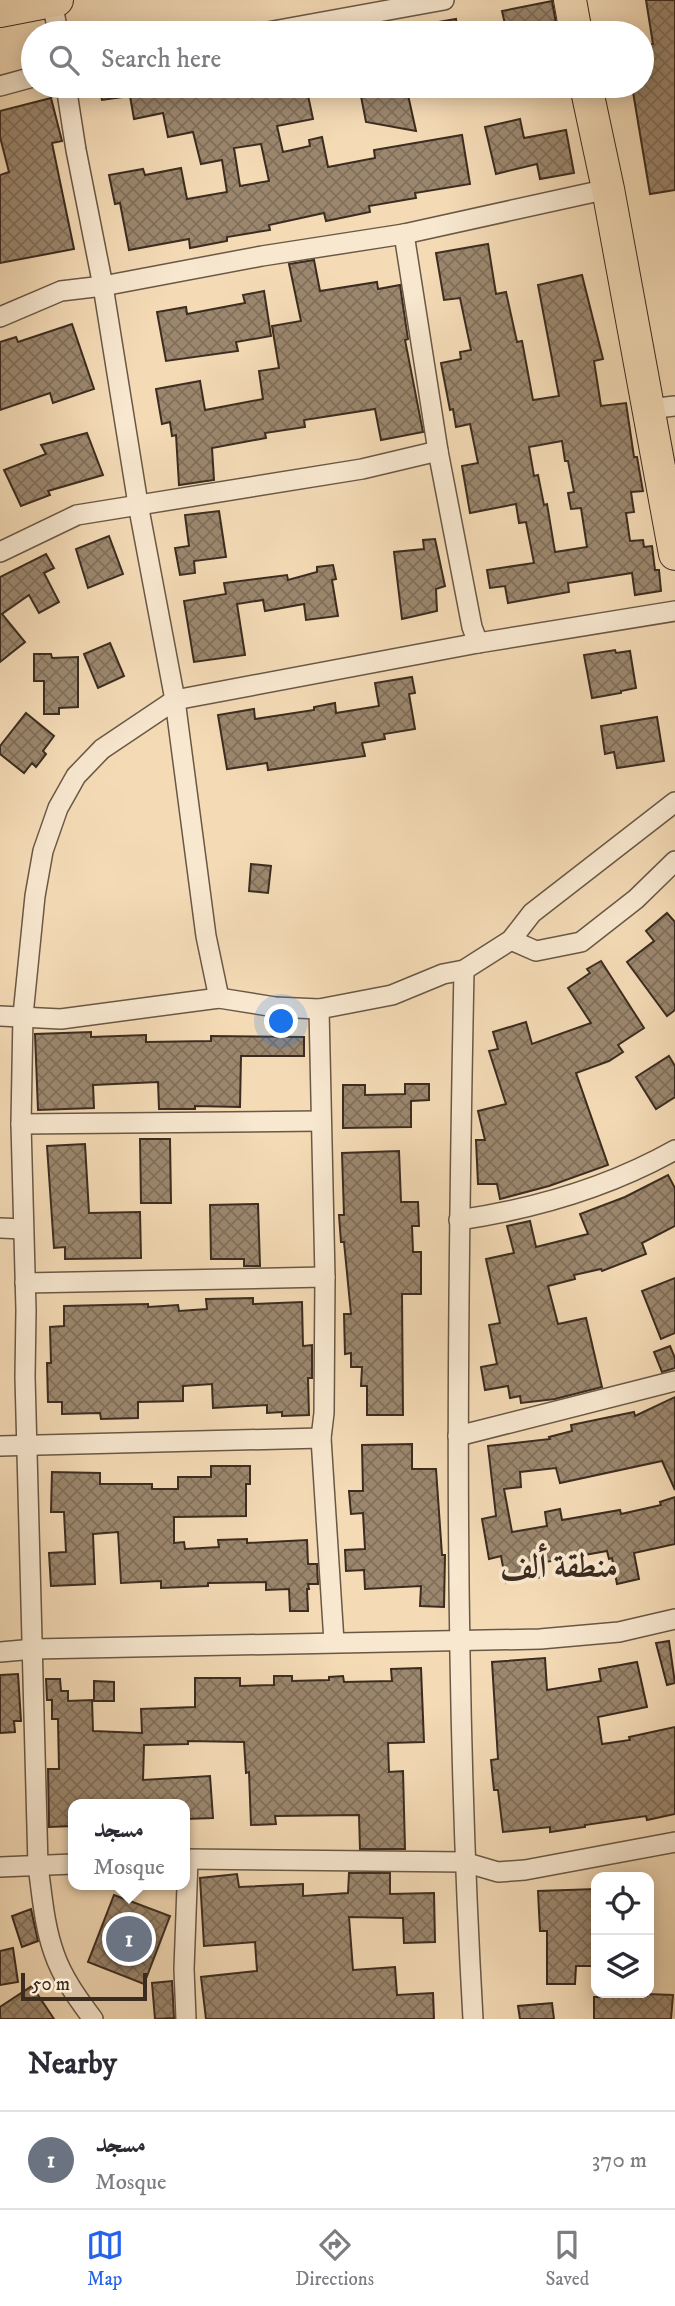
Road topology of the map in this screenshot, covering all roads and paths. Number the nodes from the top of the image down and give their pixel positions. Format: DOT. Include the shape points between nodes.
graph roads {
  1 [pos="54,0"];
  2 [pos="444,0"];
  3 [pos="570,0"];
  4 [pos="0,11"];
  5 [pos="57,21"];
  6 [pos="328,21"];
  7 [pos="574,21"];
  8 [pos="21,80"];
  9 [pos="0,86"];
  10 [pos="68,98"];
  11 [pos="589,98"];
  12 [pos="608,189"];
  13 [pos="404,234"];
  14 [pos="103,286"];
  15 [pos="0,317"];
  16 [pos="662,407"];
  17 [pos="438,451"];
  18 [pos="138,504"];
  19 [pos="0,552"];
  20 [pos="675,554"];
  21 [pos="675,611"];
  22 [pos="478,643"];
  23 [pos="175,700"];
  24 [pos="675,802"];
  25 [pos="675,861"];
  26 [pos="511,940"];
  27 [pos="464,970"];
  28 [pos="219,998"];
  29 [pos="319,1009"];
  30 [pos="0,1016"];
  31 [pos="23,1016"];
  32 [pos="321,1121"];
  33 [pos="21,1124"];
  34 [pos="675,1150"];
  35 [pos="458,1220"];
  36 [pos="0,1228"];
  37 [pos="23,1229"];
  38 [pos="325,1277"];
  39 [pos="25,1283"];
  40 [pos="675,1381"];
  41 [pos="458,1436"];
  42 [pos="321,1438"];
  43 [pos="0,1446"];
  44 [pos="27,1446"];
  45 [pos="675,1619"];
  46 [pos="461,1641"];
  47 [pos="334,1642"];
  48 [pos="34,1649"];
  49 [pos="0,1652"];
  50 [pos="675,1842"];
  51 [pos="190,1859"];
  52 [pos="464,1862"];
  53 [pos="68,1864"];
  54 [pos="38,1866"];
  55 [pos="0,1867"];
  56 [pos="186,1890"];
  57 [pos="93,2019"];
  58 [pos="186,2019"];
  59 [pos="473,2019"];
  1 -- 4 [label="main road"];
  1 -- 5 [label="street"];
  2 -- 6 [label="street"];
  3 -- 7 [label="main road"];
  8 -- 9 [label="street"];
  10 -- 14 [label="street"];
  11 -- 12 [label="main road"];
  12 -- 13 [label="street"];
  12 -- 16 [label="main road"];
  13 -- 14 [label="street"];
  13 -- 17 [label="street"];
  14 -- 15 [label="street" via="61,291"];
  14 -- 18 [label="street"];
  16 -- 20 [label="main road"];
  17 -- 18 [label="street" via="362,468"];
  17 -- 22 [label="street"];
  18 -- 19 [label="street" via="77,515"];
  18 -- 23 [label="street"];
  21 -- 22 [label="street"];
  22 -- 23 [label="street"];
  23 -- 28 [label="street" via="206,936"];
  23 -- 31 [label="street" via="102,749 76,776 58,808 43,851 35,896"];
  24 -- 26 [label="street" via="532,913"];
  25 -- 26 [label="street" via="581,942 536,950"];
  26 -- 27 [label="street"];
  27 -- 29 [label="street" via="393,995"];
  27 -- 35 [label="street"];
  28 -- 29 [label="street"];
  28 -- 31 [label="street" via="61,1019"];
  29 -- 32 [label="street"];
  30 -- 31 [label="street"];
  31 -- 33 [label="street"];
  32 -- 33 [label="street"];
  32 -- 38 [label="street"];
  33 -- 37 [label="street"];
  34 -- 35 [label="street" via="551,1202"];
  35 -- 41 [label="street"];
  36 -- 37 [label="street"];
  37 -- 39 [label="street"];
  38 -- 39 [label="street"];
  38 -- 42 [label="street"];
  39 -- 44 [label="street"];
  40 -- 41 [label="street"];
  41 -- 46 [label="street"];
  42 -- 44 [label="street"];
  42 -- 47 [label="street"];
  43 -- 44 [label="street"];
  44 -- 48 [label="street"];
  45 -- 46 [label="street" via="619,1632"];
  46 -- 47 [label="street"];
  46 -- 52 [label="street"];
  47 -- 48 [label="street"];
  48 -- 49 [label="street"];
  48 -- 54 [label="street"];
  50 -- 52 [label="street" via="526,1870 498,1872"];
  51 -- 52 [label="street"];
  52 -- 59 [label="street"];
  53 -- 54 [label="street"];
  54 -- 55 [label="street"];
  54 -- 57 [label="street" via="54,1953"];
  56 -- 58 [label="street"];
}
